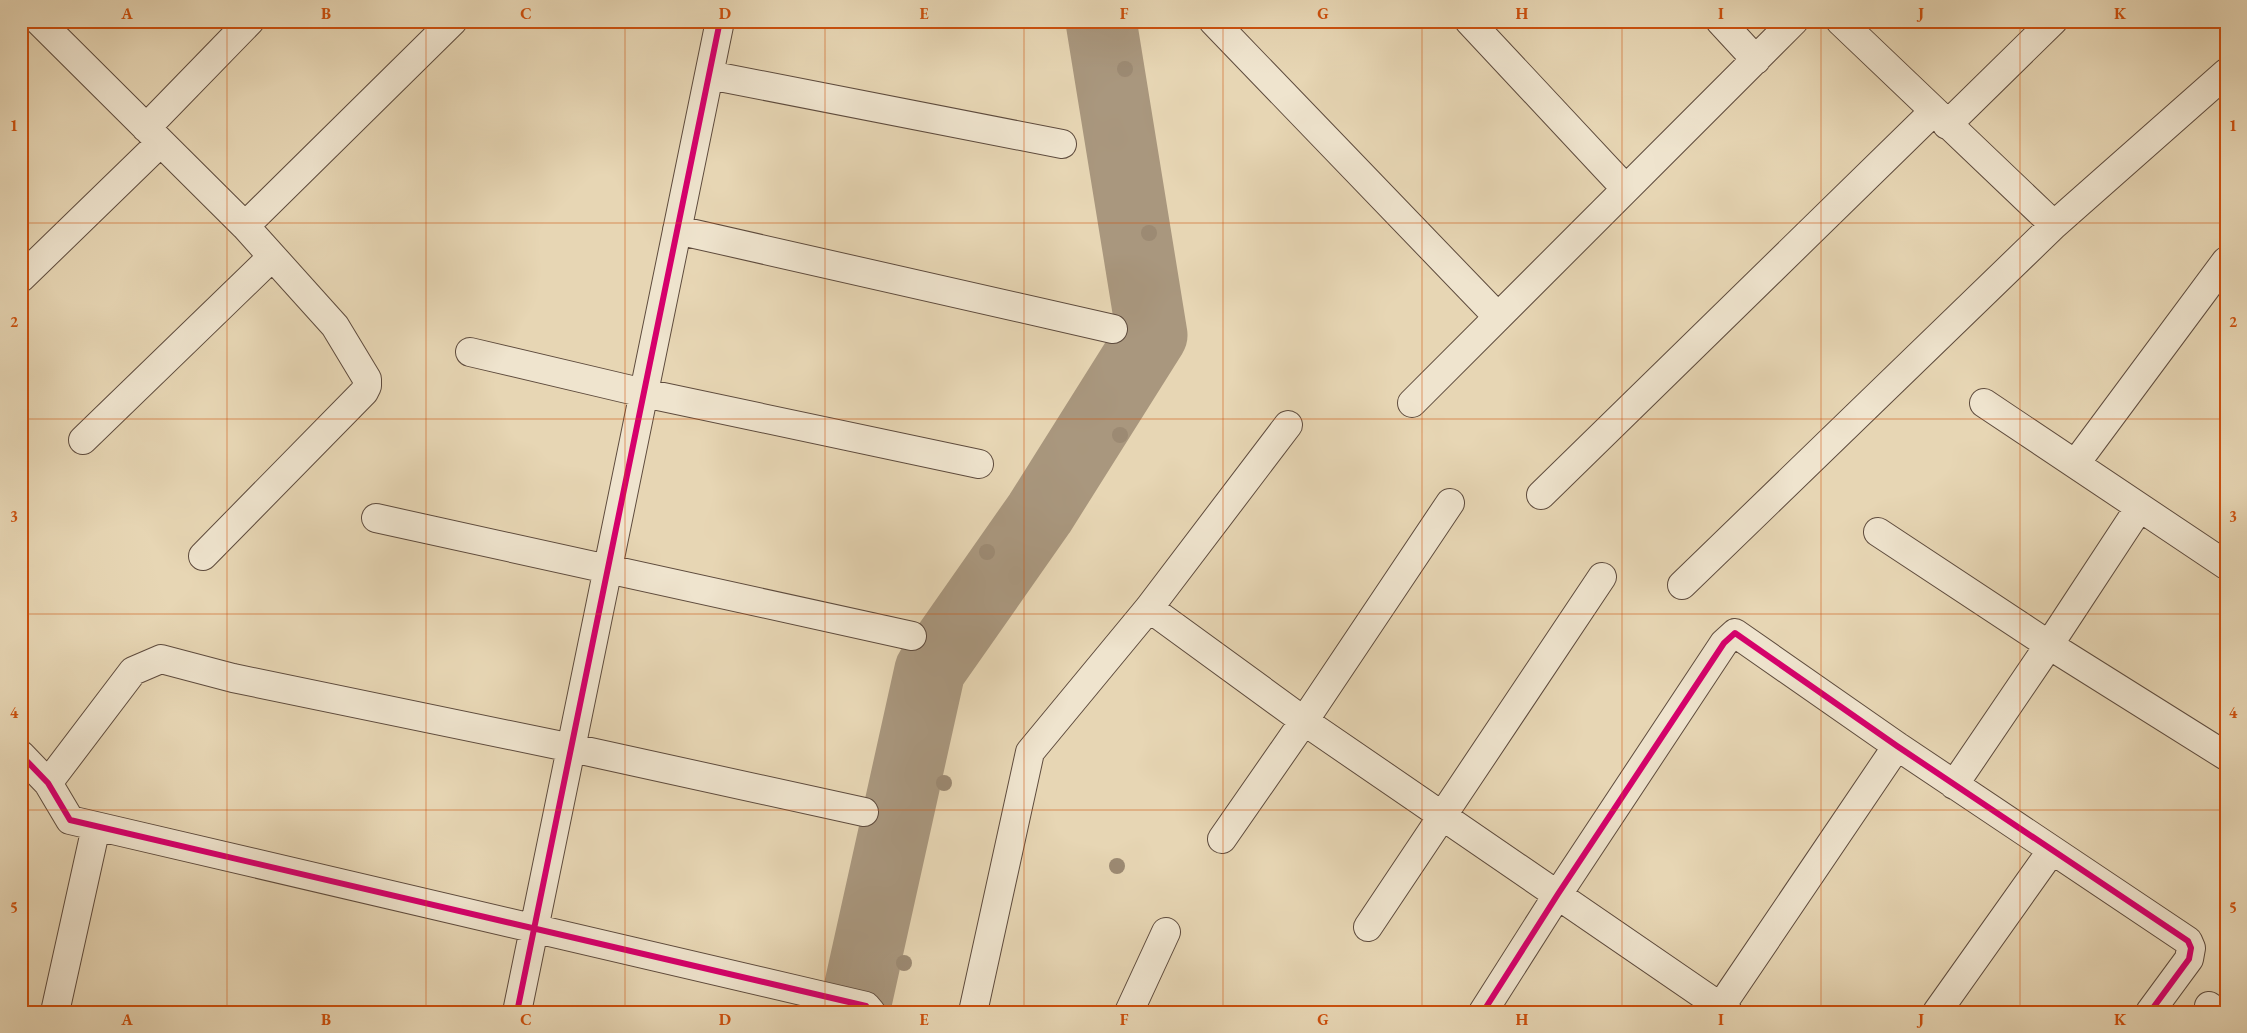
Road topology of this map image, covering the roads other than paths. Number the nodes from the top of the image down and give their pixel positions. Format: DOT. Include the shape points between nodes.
graph roads {
  1 [pos="250,21"];
  2 [pos="453,21"];
  3 [pos="720,21"];
  4 [pos="1213,21"];
  5 [pos="1469,21"];
  6 [pos="1720,21"];
  7 [pos="1794,21"];
  8 [pos="1840,21"];
  9 [pos="2054,21"];
  10 [pos="44,23"];
  11 [pos="1756,60"];
  12 [pos="709,75"];
  13 [pos="2224,80"];
  14 [pos="1940,118"];
  15 [pos="153,136"];
  16 [pos="1062,144"];
  17 [pos="1626,189"];
  18 [pos="2054,225"];
  19 [pos="245,226"];
  20 [pos="677,230"];
  21 [pos="272,257"];
  22 [pos="2226,261"];
  23 [pos="21,278"];
  24 [pos="1498,317"];
  25 [pos="1113,329"];
  26 [pos="470,352"];
  27 [pos="644,393"];
  28 [pos="1984,402"];
  29 [pos="1412,403"];
  30 [pos="1288,425"];
  31 [pos="83,440"];
  32 [pos="2076,463"];
  33 [pos="979,464"];
  34 [pos="1541,495"];
  35 [pos="1450,503"];
  36 [pos="2139,508"];
  37 [pos="376,518"];
  38 [pos="1878,532"];
  39 [pos="203,556"];
  40 [pos="2225,563"];
  41 [pos="608,570"];
  42 [pos="1602,577"];
  43 [pos="1682,585"];
  44 [pos="1149,608"];
  45 [pos="912,636"];
  46 [pos="2049,645"];
  47 [pos="1304,721"];
  48 [pos="1897,746"];
  49 [pos="572,748"];
  50 [pos="21,755"];
  51 [pos="2226,756"];
  52 [pos="48,783"];
  53 [pos="1954,785"];
  54 [pos="864,812"];
  55 [pos="1442,816"];
  56 [pos="96,827"];
  57 [pos="1222,839"];
  58 [pos="2052,850"];
  59 [pos="1558,894"];
  60 [pos="1368,927"];
  61 [pos="534,930"];
  62 [pos="1166,932"];
  63 [pos="868,1009"];
  64 [pos="1722,1010"];
  65 [pos="55,1012"];
  66 [pos="517,1012"];
  67 [pos="973,1012"];
  68 [pos="1129,1012"];
  69 [pos="1483,1012"];
  70 [pos="1937,1012"];
  71 [pos="2150,1012"];
  1 -- 15 [label="street"];
  2 -- 19 [label="street"];
  3 -- 12 [label="street"];
  4 -- 24 [label="street"];
  5 -- 17 [label="street"];
  6 -- 11 [label="street"];
  7 -- 11 [label="street"];
  8 -- 14 [label="street"];
  9 -- 14 [label="street"];
  10 -- 15 [label="street"];
  11 -- 17 [label="street"];
  12 -- 16 [label="street"];
  12 -- 20 [label="street"];
  13 -- 18 [label="street"];
  14 -- 18 [label="street"];
  14 -- 34 [label="street"];
  15 -- 19 [label="street"];
  15 -- 23 [label="street"];
  17 -- 24 [label="street"];
  18 -- 43 [label="street"];
  19 -- 21 [label="street"];
  20 -- 25 [label="street"];
  20 -- 27 [label="street"];
  21 -- 31 [label="street"];
  21 -- 39 [label="street" via="336,326 364,372 367,386"];
  22 -- 32 [label="street"];
  24 -- 29 [label="street"];
  26 -- 27 [label="street"];
  27 -- 33 [label="street"];
  27 -- 41 [label="street"];
  28 -- 32 [label="street"];
  30 -- 44 [label="street"];
  32 -- 36 [label="street"];
  35 -- 47 [label="street"];
  36 -- 40 [label="street"];
  36 -- 46 [label="street"];
  37 -- 41 [label="street"];
  38 -- 46 [label="street"];
  41 -- 45 [label="street"];
  41 -- 49 [label="street"];
  42 -- 55 [label="street"];
  44 -- 47 [label="street"];
  44 -- 67 [label="street" via="1030,752"];
  46 -- 51 [label="street"];
  46 -- 53 [label="street"];
  47 -- 55 [label="street"];
  47 -- 57 [label="street"];
  48 -- 53 [label="street"];
  48 -- 59 [label="street" via="1735,633 1724,643"];
  48 -- 64 [label="street"];
  49 -- 52 [label="street" via="233,678 161,659 133,671"];
  49 -- 54 [label="street"];
  49 -- 61 [label="street"];
  50 -- 52 [label="street"];
  52 -- 56 [label="street" via="70,820"];
  53 -- 58 [label="street"];
  55 -- 59 [label="street"];
  55 -- 60 [label="street"];
  56 -- 61 [label="street"];
  56 -- 65 [label="street"];
  58 -- 70 [label="street"];
  58 -- 71 [label="street" via="2188,941 2191,948 2189,959"];
  59 -- 64 [label="street"];
  59 -- 69 [label="street"];
  61 -- 63 [label="street"];
  61 -- 66 [label="street"];
  62 -- 68 [label="street"];
}
